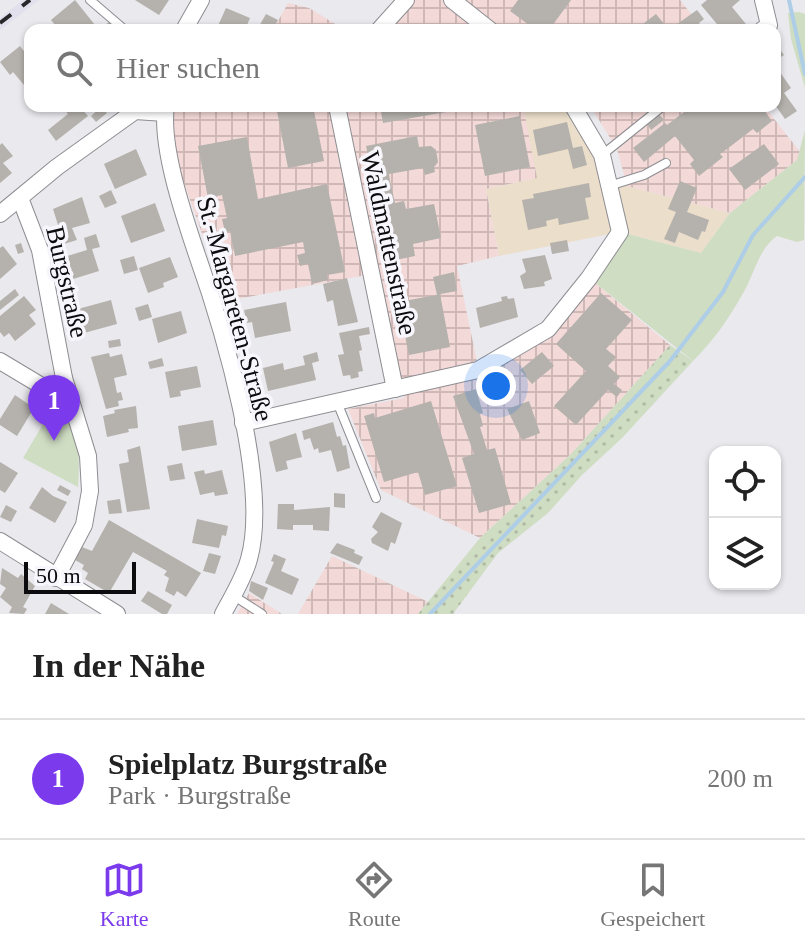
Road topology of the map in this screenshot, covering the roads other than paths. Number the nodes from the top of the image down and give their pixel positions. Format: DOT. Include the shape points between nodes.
graph roads {
  1 [pos="90,0"];
  2 [pos="201,0"];
  3 [pos="406,0"];
  4 [pos="452,0"];
  5 [pos="763,0"];
  6 [pos="118,24"];
  7 [pos="187,24"];
  8 [pos="384,24"];
  9 [pos="482,24"];
  10 [pos="769,24"];
  11 [pos="134,112"];
  12 [pos="166,112"];
  13 [pos="338,112"];
  14 [pos="577,112"];
  15 [pos="656,112"];
  16 [pos="602,155"];
  17 [pos="666,163"];
  18 [pos="609,186"];
  19 [pos="20,198"];
  20 [pos="0,214"];
  21 [pos="0,361"];
  22 [pos="64,378"];
  23 [pos="395,389"];
  24 [pos="337,402"];
  25 [pos="243,423"];
  26 [pos="376,498"];
  27 [pos="0,541"];
  28 [pos="56,578"];
  29 [pos="233,595"];
  30 [pos="117,614"];
  31 [pos="223,614"];
  32 [pos="262,614"];
  1 -- 6 [label="lane"];
  2 -- 7 [label="street"];
  3 -- 8 [label="street"];
  4 -- 9 [label="street"];
  5 -- 10 [label="street"];
  11 -- 19 [label="street"];
  12 -- 25 [label="street, St.-Margareten-Straße" via="182,211 214,303"];
  13 -- 23 [label="street, Waldmattenstraße"];
  14 -- 16 [label="street"];
  15 -- 16 [label="lane"];
  16 -- 18 [label="street"];
  17 -- 18 [label="lane"];
  18 -- 23 [label="street" via="620,232 548,329 478,370"];
  19 -- 20 [label="street"];
  19 -- 22 [label="street, Burgstraße" via="40,250"];
  21 -- 22 [label="street, Burgstraße" via="45,388 56,387"];
  22 -- 28 [label="street, Burgstraße" via="88,456 90,491 84,525"];
  23 -- 24 [label="street"];
  24 -- 25 [label="street"];
  24 -- 26 [label="lane"];
  25 -- 29 [label="street, St.-Margareten-Straße" via="254,521 249,559"];
  27 -- 28 [label="street"];
  28 -- 30 [label="street"];
  29 -- 31 [label="street, St.-Margareten-Straße"];
  29 -- 32 [label="lane"];
}
